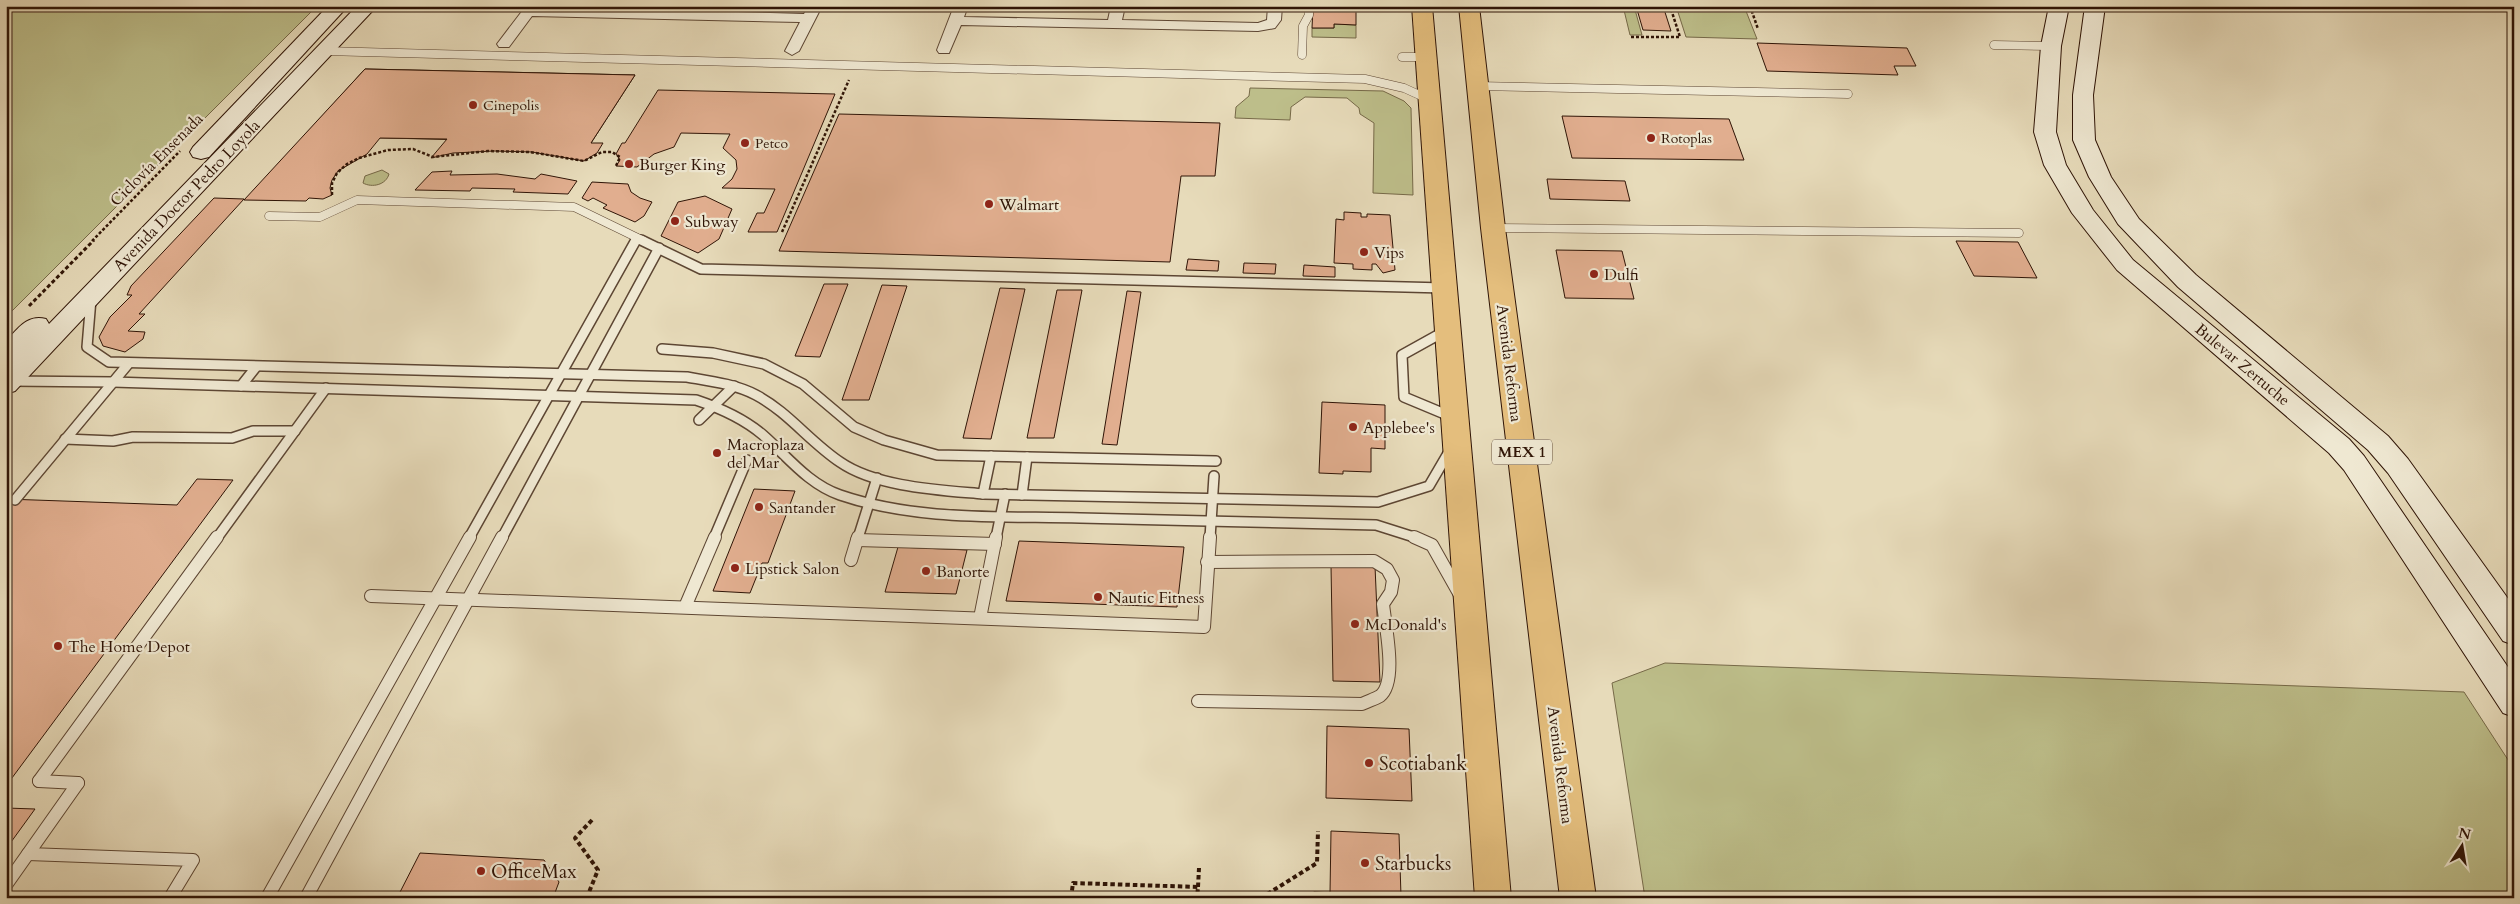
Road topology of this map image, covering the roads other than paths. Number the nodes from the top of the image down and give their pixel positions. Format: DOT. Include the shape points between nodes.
graph roads {
  1 [pos="339,6"];
  2 [pos="368,6"];
  3 [pos="961,6"];
  4 [pos="1118,6"];
  5 [pos="1275,6"];
  6 [pos="1309,6"];
  7 [pos="1422,6"];
  8 [pos="1468,6"];
  9 [pos="2059,6"];
  10 [pos="2095,6"];
  11 [pos="530,9"];
  12 [pos="669,11"];
  13 [pos="812,12"];
  14 [pos="956,21"];
  15 [pos="1114,24"];
  16 [pos="504,44"];
  17 [pos="1994,45"];
  18 [pos="2051,46"];
  19 [pos="944,50"];
  20 [pos="324,51"];
  21 [pos="792,51"];
  22 [pos="1302,55"];
  23 [pos="1478,86"];
  24 [pos="1848,94"];
  25 [pos="1431,117"];
  26 [pos="269,216"];
  27 [pos="1493,228"];
  28 [pos="2019,233"];
  29 [pos="637,238"];
  30 [pos="659,248"];
  31 [pos="1444,288"];
  32 [pos="92,293"];
  33 [pos="1448,330"];
  34 [pos="14,349"];
  35 [pos="662,349"];
  36 [pos="129,363"];
  37 [pos="256,367"];
  38 [pos="441,372"];
  39 [pos="560,376"];
  40 [pos="589,376"];
  41 [pos="113,382"];
  42 [pos="8,383"];
  43 [pos="241,386"];
  44 [pos="734,386"];
  45 [pos="326,388"];
  46 [pos="429,391"];
  47 [pos="549,395"];
  48 [pos="579,396"];
  49 [pos="713,406"];
  50 [pos="1454,418"];
  51 [pos="699,420"];
  52 [pos="295,431"];
  53 [pos="65,439"];
  54 [pos="991,456"];
  55 [pos="1027,456"];
  56 [pos="747,460"];
  57 [pos="1216,461"];
  58 [pos="1214,476"];
  59 [pos="877,478"];
  60 [pos="983,494"];
  61 [pos="1005,494"];
  62 [pos="1022,495"];
  63 [pos="1213,498"];
  64 [pos="14,500"];
  65 [pos="869,503"];
  66 [pos="1001,516"];
  67 [pos="1211,521"];
  68 [pos="857,540"];
  69 [pos="995,544"];
  70 [pos="851,560"];
  71 [pos="1207,562"];
  72 [pos="371,596"];
  73 [pos="436,598"];
  74 [pos="468,599"];
  75 [pos="685,607"];
  76 [pos="1469,612"];
  77 [pos="980,618"];
  78 [pos="2514,632"];
  79 [pos="1198,701"];
  80 [pos="2514,703"];
  81 [pos="28,854"];
  82 [pos="1491,862"];
  83 [pos="6,885"];
  84 [pos="170,898"];
  85 [pos="267,898"];
  86 [pos="306,898"];
  87 [pos="1482,898"];
  88 [pos="1493,898"];
  89 [pos="1578,898"];
  1 -- 34 [label="main road, Avenida Doctor Pedro Loyola"];
  2 -- 20 [label="main road, Avenida Doctor Pedro Loyola"];
  3 -- 14 [label="street"];
  4 -- 15 [label="street"];
  5 -- 15 [label="street" via="1274,20 1270,25"];
  6 -- 22 [label="lane" via="1309,15 1303,26"];
  7 -- 25 [label="highway" via="1414,57"];
  8 -- 23 [label="highway, Avenida Reforma / MEX 1"];
  9 -- 18 [label="main road, Bulevar Zertuche"];
  10 -- 78 [label="main road, Bulevar Zertuche" via="2083,95 2084,140 2100,177 2130,224 2187,281 2378,443 2398,466"];
  11 -- 12 [label="street"];
  11 -- 16 [label="street"];
  12 -- 13 [label="street"];
  13 -- 21 [label="street"];
  14 -- 15 [label="street"];
  14 -- 19 [label="street"];
  17 -- 18 [label="lane"];
  18 -- 80 [label="main road, Bulevar Zertuche" via="2045,132 2055,165 2084,213 2126,264 2339,446 2354,463"];
  20 -- 25 [label="lane" via="1365,79 1415,91 1426,98"];
  20 -- 32 [label="main road, Avenida Doctor Pedro Loyola"];
  23 -- 24 [label="lane"];
  23 -- 27 [label="highway, Avenida Reforma / MEX 1"];
  25 -- 31 [label="highway"];
  26 -- 29 [label="lane" via="320,217 357,200 574,207"];
  27 -- 28 [label="lane"];
  27 -- 89 [label="highway, Avenida Reforma / MEX 1"];
  29 -- 30 [label="lane"];
  29 -- 39 [label="lane"];
  30 -- 31 [label="lane" via="702,269"];
  30 -- 40 [label="lane"];
  31 -- 33 [label="highway"];
  32 -- 36 [label="lane" via="87,346 109,362"];
  32 -- 42 [label="main road, Avenida Doctor Pedro Loyola"];
  33 -- 50 [label="highway"];
  33 -- 50 [label="lane" via="1402,355 1404,396"];
  34 -- 42 [label="lane"];
  35 -- 54 [label="lane" via="700,350 750,359 794,378 854,426 894,444 937,455"];
  36 -- 37 [label="lane"];
  36 -- 41 [label="lane"];
  37 -- 38 [label="lane"];
  37 -- 43 [label="lane"];
  38 -- 39 [label="lane"];
  38 -- 46 [label="lane"];
  39 -- 40 [label="lane"];
  39 -- 47 [label="lane"];
  40 -- 44 [label="lane" via="687,377"];
  40 -- 48 [label="lane"];
  41 -- 42 [label="lane"];
  41 -- 43 [label="lane"];
  41 -- 53 [label="lane"];
  43 -- 45 [label="lane"];
  44 -- 49 [label="lane"];
  44 -- 59 [label="lane" via="776,408 840,462"];
  45 -- 46 [label="lane"];
  45 -- 52 [label="lane"];
  46 -- 47 [label="lane"];
  47 -- 48 [label="lane"];
  47 -- 73 [label="lane"];
  48 -- 49 [label="lane" via="676,398"];
  48 -- 74 [label="lane"];
  49 -- 51 [label="lane"];
  49 -- 65 [label="lane" via="755,429 819,484 837,494"];
  50 -- 63 [label="lane" via="1449,455 1429,486 1406,495 1378,502"];
  50 -- 76 [label="highway"];
  52 -- 53 [label="lane" via="253,431 232,438"];
  52 -- 81 [label="lane" via="39,781 78,783"];
  53 -- 64 [label="lane"];
  54 -- 55 [label="lane"];
  54 -- 60 [label="lane"];
  55 -- 57 [label="lane"];
  55 -- 62 [label="lane"];
  56 -- 75 [label="lane"];
  58 -- 63 [label="lane"];
  59 -- 60 [label="lane"];
  59 -- 65 [label="lane"];
  60 -- 61 [label="lane"];
  61 -- 62 [label="lane"];
  61 -- 66 [label="lane"];
  62 -- 63 [label="lane"];
  63 -- 67 [label="lane"];
  65 -- 66 [label="lane" via="900,510"];
  65 -- 68 [label="lane"];
  66 -- 67 [label="lane"];
  66 -- 69 [label="lane"];
  67 -- 71 [label="lane"];
  67 -- 76 [label="lane" via="1376,525 1409,534 1432,545"];
  68 -- 69 [label="lane"];
  68 -- 70 [label="lane"];
  69 -- 77 [label="lane"];
  71 -- 77 [label="lane" via="1204,627"];
  71 -- 79 [label="lane" via="1374,561 1384,565 1391,571 1393,583 1391,596 1383,604 1390,666 1388,684 1380,695 1362,704"];
  72 -- 73 [label="lane"];
  73 -- 74 [label="lane"];
  73 -- 85 [label="lane"];
  74 -- 75 [label="lane"];
  74 -- 86 [label="lane"];
  75 -- 77 [label="lane"];
  76 -- 82 [label="highway"];
  81 -- 83 [label="lane"];
  81 -- 84 [label="lane" via="194,860"];
  82 -- 87 [label="highway"];
  82 -- 88 [label="highway"];
}
